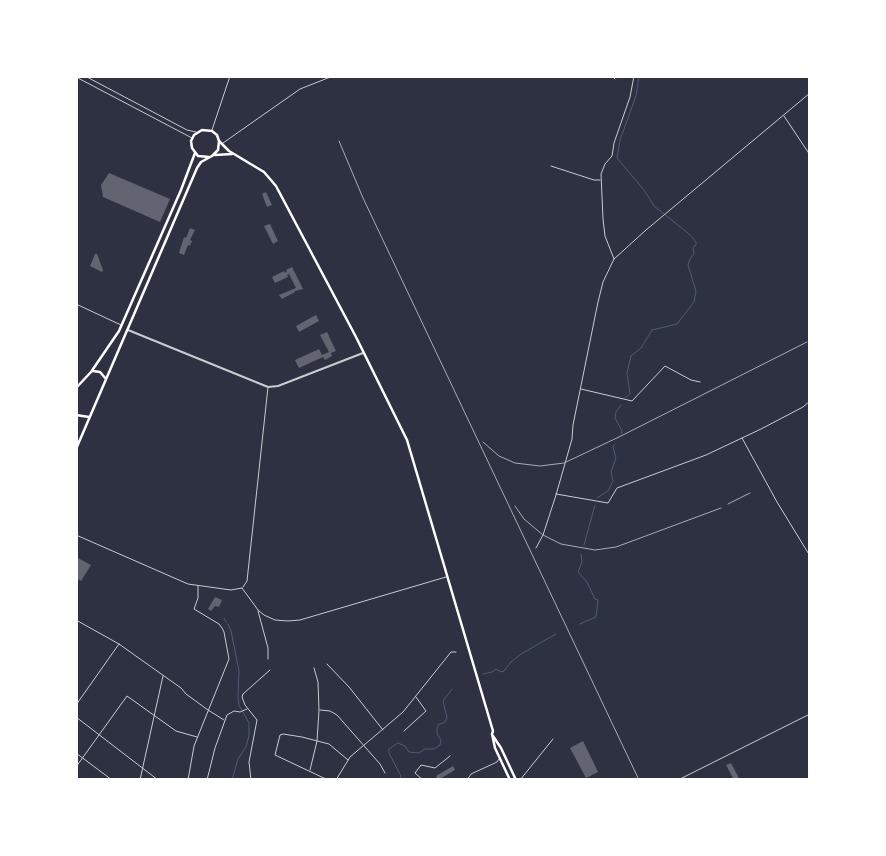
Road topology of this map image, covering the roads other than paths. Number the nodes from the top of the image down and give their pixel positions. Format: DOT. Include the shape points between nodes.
graph roads {
  1 [pos="85,76"];
  2 [pos="230,76"];
  3 [pos="333,76"];
  4 [pos="612,76"];
  5 [pos="634,76"];
  6 [pos="76,77"];
  7 [pos="615,79"];
  8 [pos="810,93"];
  9 [pos="784,115"];
  10 [pos="212,131"];
  11 [pos="196,132"];
  12 [pos="192,138"];
  13 [pos="220,140"];
  14 [pos="222,144"];
  15 [pos="195,153"];
  16 [pos="234,154"];
  17 [pos="810,155"];
  18 [pos="210,157"];
  19 [pos="551,166"];
  20 [pos="601,180"];
  21 [pos="614,259"];
  22 [pos="76,304"];
  23 [pos="122,325"];
  24 [pos="128,330"];
  25 [pos="364,353"];
  26 [pos="91,372"];
  27 [pos="106,380"];
  28 [pos="700,382"];
  29 [pos="268,387"];
  30 [pos="76,388"];
  31 [pos="580,389"];
  32 [pos="810,401"];
  33 [pos="76,415"];
  34 [pos="89,417"];
  35 [pos="76,427"];
  36 [pos="742,437"];
  37 [pos="77,448"];
  38 [pos="555,494"];
  39 [pos="76,536"];
  40 [pos="536,548"];
  41 [pos="810,556"];
  42 [pos="447,576"];
  43 [pos="198,586"];
  44 [pos="242,588"];
  45 [pos="258,610"];
  46 [pos="76,620"];
  47 [pos="119,644"];
  48 [pos="456,652"];
  49 [pos="268,659"];
  50 [pos="327,664"];
  51 [pos="314,668"];
  52 [pos="270,670"];
  53 [pos="163,675"];
  54 [pos="416,697"];
  55 [pos="76,705"];
  56 [pos="248,708"];
  57 [pos="208,710"];
  58 [pos="319,710"];
  59 [pos="154,714"];
  60 [pos="810,714"];
  61 [pos="76,717"];
  62 [pos="224,720"];
  63 [pos="383,730"];
  64 [pos="404,731"];
  65 [pos="492,734"];
  66 [pos="99,735"];
  67 [pos="198,737"];
  68 [pos="554,739"];
  69 [pos="317,740"];
  70 [pos="364,745"];
  71 [pos="495,748"];
  72 [pos="501,748"];
  73 [pos="76,753"];
  74 [pos="450,756"];
  75 [pos="83,758"];
  76 [pos="500,759"];
  77 [pos="348,761"];
  78 [pos="76,767"];
  79 [pos="142,768"];
  80 [pos="310,771"];
  81 [pos="385,773"];
  82 [pos="112,780"];
  83 [pos="140,780"];
  84 [pos="158,780"];
  85 [pos="188,780"];
  86 [pos="207,780"];
  87 [pos="251,780"];
  88 [pos="328,780"];
  89 [pos="336,780"];
  90 [pos="423,780"];
  91 [pos="467,780"];
  92 [pos="510,780"];
  93 [pos="516,780"];
  94 [pos="520,780"];
  95 [pos="678,780"];
  1 -- 11 [label="street"];
  2 -- 10 [label="street"];
  3 -- 14 [label="street" via="300,89"];
  4 -- 7 [label="street"];
  5 -- 20 [label="street" via="612,156 605,164"];
  6 -- 12 [label="street"];
  8 -- 9 [label="street"];
  9 -- 17 [label="street"];
  9 -- 21 [label="street"];
  10 -- 11 [label="main road"];
  10 -- 13 [label="main road"];
  11 -- 12 [label="main road"];
  12 -- 15 [label="main road"];
  13 -- 14 [label="main road"];
  13 -- 18 [label="main road" via="218,150"];
  14 -- 16 [label="main road"];
  15 -- 18 [label="main road"];
  15 -- 23 [label="main road"];
  16 -- 18 [label="main road"];
  16 -- 25 [label="main road" via="264,172 276,186"];
  18 -- 24 [label="main road" via="201,162 194,174"];
  19 -- 20 [label="street"];
  20 -- 21 [label="street" via="605,236"];
  21 -- 31 [label="street" via="602,287"];
  22 -- 23 [label="street"];
  23 -- 24 [label="main road"];
  23 -- 26 [label="main road"];
  24 -- 27 [label="main road"];
  24 -- 29 [label="street"];
  25 -- 29 [label="street"];
  25 -- 42 [label="main road" via="407,440"];
  26 -- 27 [label="main road" via="100,372"];
  26 -- 30 [label="main road"];
  27 -- 34 [label="main road"];
  28 -- 31 [label="street" via="665,366 632,400"];
  29 -- 44 [label="street" via="248,581"];
  31 -- 38 [label="street" via="572,439"];
  32 -- 36 [label="street"];
  33 -- 34 [label="main road"];
  34 -- 37 [label="main road"];
  35 -- 37 [label="main road"];
  36 -- 38 [label="street" via="706,455 618,488 608,503"];
  36 -- 41 [label="street"];
  38 -- 40 [label="street"];
  39 -- 43 [label="street"];
  42 -- 45 [label="street" via="300,620 275,620"];
  42 -- 65 [label="main road"];
  43 -- 44 [label="street"];
  43 -- 57 [label="street" via="194,609 222,628 229,657"];
  44 -- 45 [label="street"];
  45 -- 49 [label="street"];
  46 -- 47 [label="street"];
  47 -- 53 [label="street"];
  47 -- 55 [label="street"];
  48 -- 54 [label="street" via="451,652"];
  50 -- 63 [label="street"];
  51 -- 58 [label="street"];
  52 -- 56 [label="street" via="242,694"];
  53 -- 57 [label="street"];
  53 -- 59 [label="street"];
  54 -- 63 [label="street"];
  54 -- 64 [label="street" via="426,711"];
  56 -- 62 [label="street" via="230,713"];
  56 -- 87 [label="street" via="257,720 249,762"];
  57 -- 62 [label="street"];
  57 -- 67 [label="street"];
  58 -- 69 [label="street"];
  58 -- 70 [label="street" via="338,715"];
  59 -- 66 [label="street" via="127,696"];
  59 -- 67 [label="street" via="176,731"];
  59 -- 79 [label="street"];
  60 -- 95 [label="street"];
  61 -- 66 [label="street"];
  62 -- 86 [label="street"];
  63 -- 70 [label="street"];
  65 -- 71 [label="main road"];
  65 -- 72 [label="main road"];
  66 -- 75 [label="street"];
  66 -- 79 [label="street"];
  67 -- 85 [label="street"];
  68 -- 94 [label="street"];
  69 -- 77 [label="street" via="329,744"];
  69 -- 80 [label="street"];
  69 -- 80 [label="street" via="280,735 274,755"];
  70 -- 77 [label="street"];
  70 -- 81 [label="street"];
  71 -- 72 [label="main road"];
  71 -- 76 [label="main road"];
  72 -- 93 [label="main road"];
  73 -- 75 [label="street"];
  74 -- 90 [label="street" via="435,768 421,765 415,773"];
  75 -- 78 [label="street"];
  75 -- 82 [label="street"];
  76 -- 91 [label="street" via="471,774"];
  76 -- 92 [label="main road"];
  77 -- 89 [label="street"];
  79 -- 83 [label="street"];
  79 -- 84 [label="street"];
  80 -- 88 [label="street"];
}
